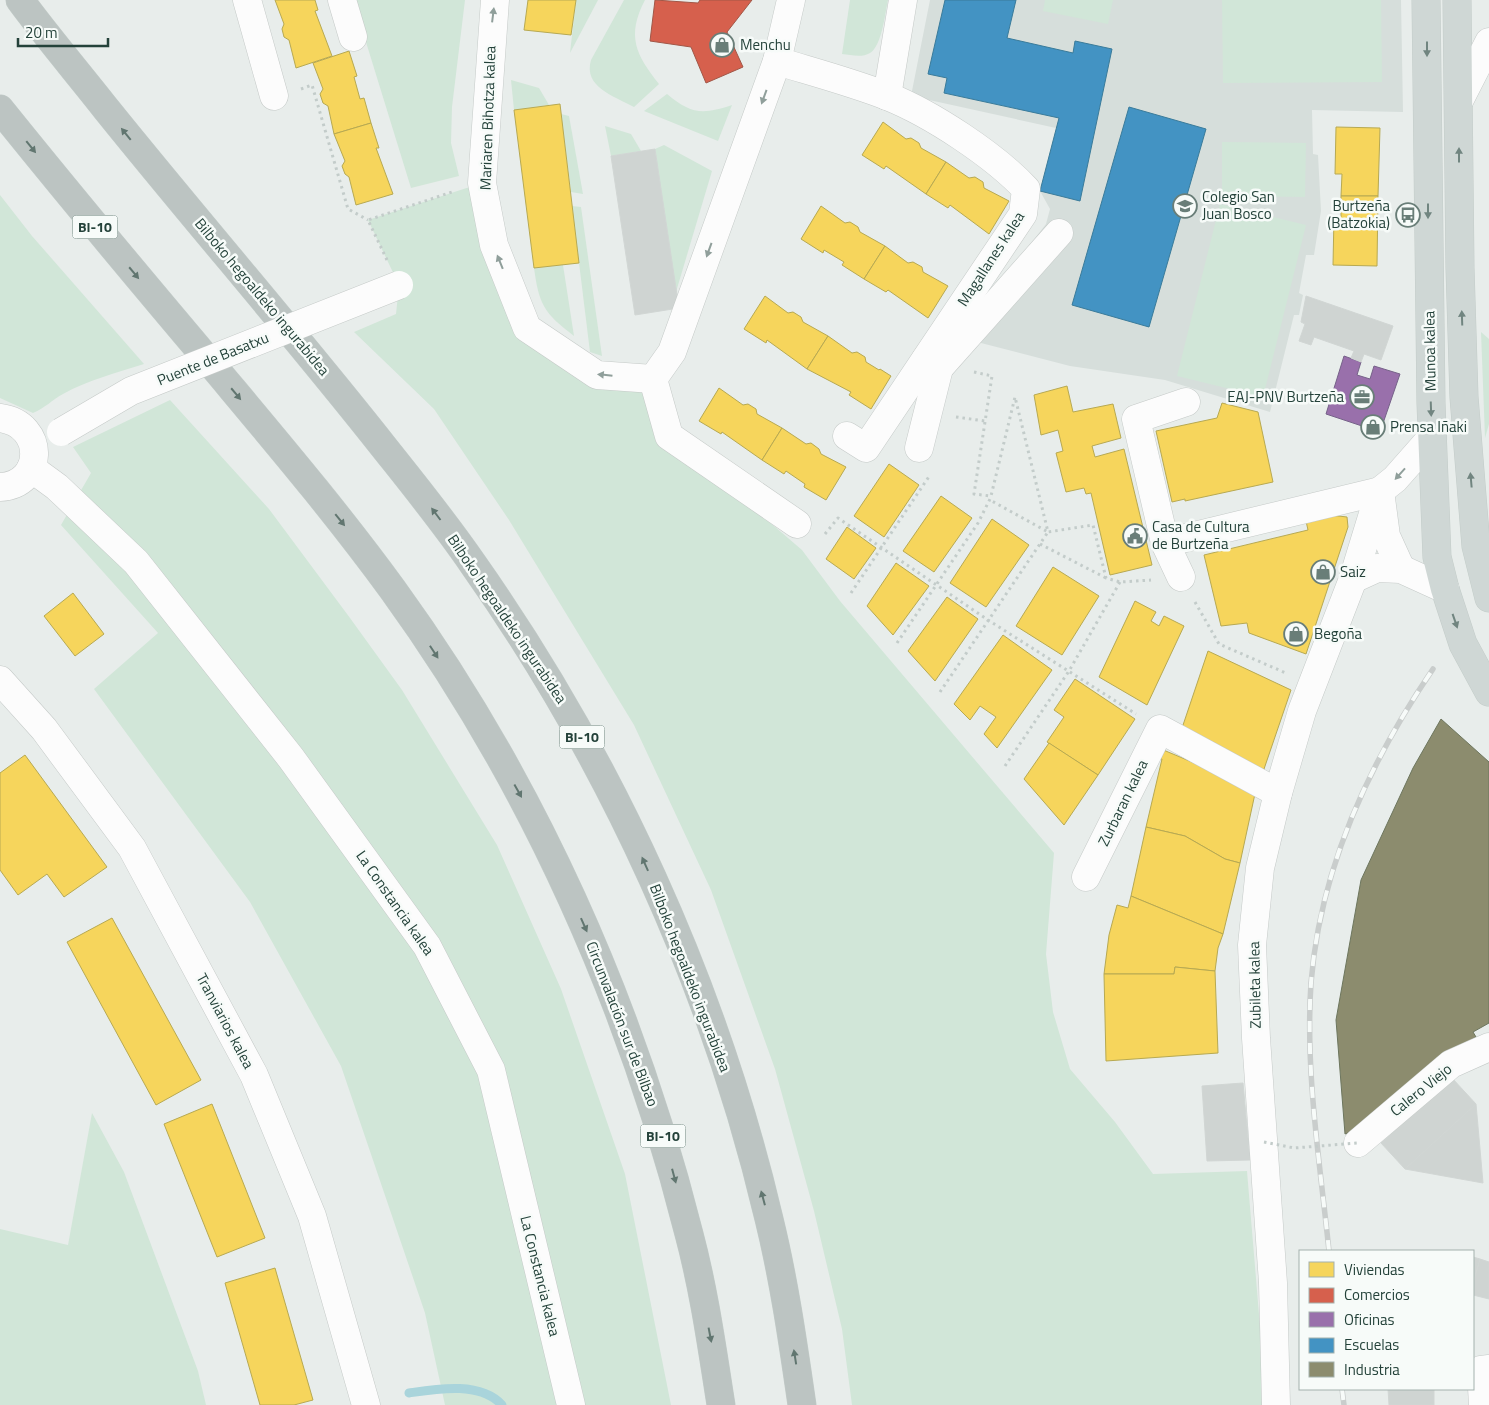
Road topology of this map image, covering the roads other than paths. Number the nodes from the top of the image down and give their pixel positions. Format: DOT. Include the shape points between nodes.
graph roads {
  1 [pos="20,0"];
  2 [pos="248,0"];
  3 [pos="342,0"];
  4 [pos="494,0"];
  5 [pos="790,0"];
  6 [pos="903,0"];
  7 [pos="1426,0"];
  8 [pos="1458,0"];
  9 [pos="353,37"];
  10 [pos="1489,42"];
  11 [pos="777,61"];
  12 [pos="274,96"];
  13 [pos="887,96"];
  14 [pos="1459,102"];
  15 [pos="0,109"];
  16 [pos="1058,233"];
  17 [pos="399,285"];
  18 [pos="932,363"];
  19 [pos="653,379"];
  20 [pos="1186,402"];
  21 [pos="0,418"];
  22 [pos="847,436"];
  23 [pos="1432,437"];
  24 [pos="32,440"];
  25 [pos="919,448"];
  26 [pos="31,468"];
  27 [pos="1,489"];
  28 [pos="1380,491"];
  29 [pos="1489,500"];
  30 [pos="797,524"];
  31 [pos="1165,543"];
  32 [pos="1476,546"];
  33 [pos="1401,569"];
  34 [pos="1181,577"];
  35 [pos="1353,580"];
  36 [pos="1445,589"];
  37 [pos="1489,598"];
  38 [pos="0,680"];
  39 [pos="1489,692"];
  40 [pos="1278,793"];
  41 [pos="1086,877"];
  42 [pos="1489,1047"];
  43 [pos="1358,1143"];
  44 [pos="1489,1369"];
  45 [pos="366,1405"];
  46 [pos="571,1405"];
  47 [pos="721,1405"];
  48 [pos="802,1405"];
  49 [pos="1276,1405"];
  50 [pos="1483,1405"];
  48 -- 1 [label="highway, Bilboko hegoaldeko ingurabidea / BI-10, one-way" via="769,1219 714,1032 669,917 606,782 573,721 547,675 473,563 425,499"];
  2 -- 12 [label="street"];
  3 -- 9 [label="street"];
  19 -- 4 [label="street, Mariaren Bihotza kalea, one-way" via="597,375 527,328 494,245 482,182"];
  5 -- 11 [label="street"];
  6 -- 13 [label="street"];
  7 -- 23 [label="main road, Munoa kalea, one-way"];
  8 -- 14 [label="main road"];
  10 -- 14 [label="street"];
  11 -- 13 [label="street, Magallanes kalea"];
  11 -- 19 [label="street, one-way" via="672,352"];
  13 -- 18 [label="street, Magallanes kalea" via="940,124 979,150 1008,170 1026,189 1023,214"];
  32 -- 14 [label="main road, one-way" via="1464,397"];
  15 -- 47 [label="highway, Circunvalación sur de Bilbao / BI-10, one-way" via="348,530 396,594 487,734 564,880 638,1058 690,1237"];
  16 -- 18 [label="street"];
  17 -- 24 [label="street, Puente de Basatxu, bridge" via="131,391 61,432"];
  18 -- 22 [label="street, Magallanes kalea" via="866,448"];
  18 -- 25 [label="street"];
  19 -- 30 [label="street" via="669,436"];
  20 -- 31 [label="street" via="1136,419"];
  21 -- 24 [label="street" via="19,424"];
  23 -- 28 [label="street, one-way" via="1396,479"];
  23 -- 36 [label="main road, Munoa kalea" via="1437,557"];
  24 -- 26 [label="street" via="35,449"];
  26 -- 27 [label="street" via="25,477"];
  26 -- 46 [label="street, La Constancia kalea" via="57,487 136,562 291,758 427,946 491,1070"];
  28 -- 31 [label="street"];
  28 -- 33 [label="street" via="1386,536"];
  28 -- 35 [label="street, Zubileta kalea"];
  29 -- 32 [label="main road"];
  31 -- 34 [label="street"];
  32 -- 37 [label="main road"];
  33 -- 35 [label="street" via="1377,568"];
  33 -- 36 [label="street"];
  35 -- 40 [label="street, Zubileta kalea" via="1312,684"];
  36 -- 39 [label="main road, Munoa kalea, one-way" via="1463,644"];
  38 -- 45 [label="street, Tranviarios kalea" via="44,729 132,848 254,1075 312,1216"];
  40 -- 41 [label="street, Zurbaran kalea" via="1160,729"];
  40 -- 49 [label="street, Zubileta kalea" via="1260,868 1252,945 1273,1283"];
  42 -- 43 [label="street, Calero Viejo" via="1451,1064"];
  44 -- 50 [label="street" via="1481,1370"];
}
